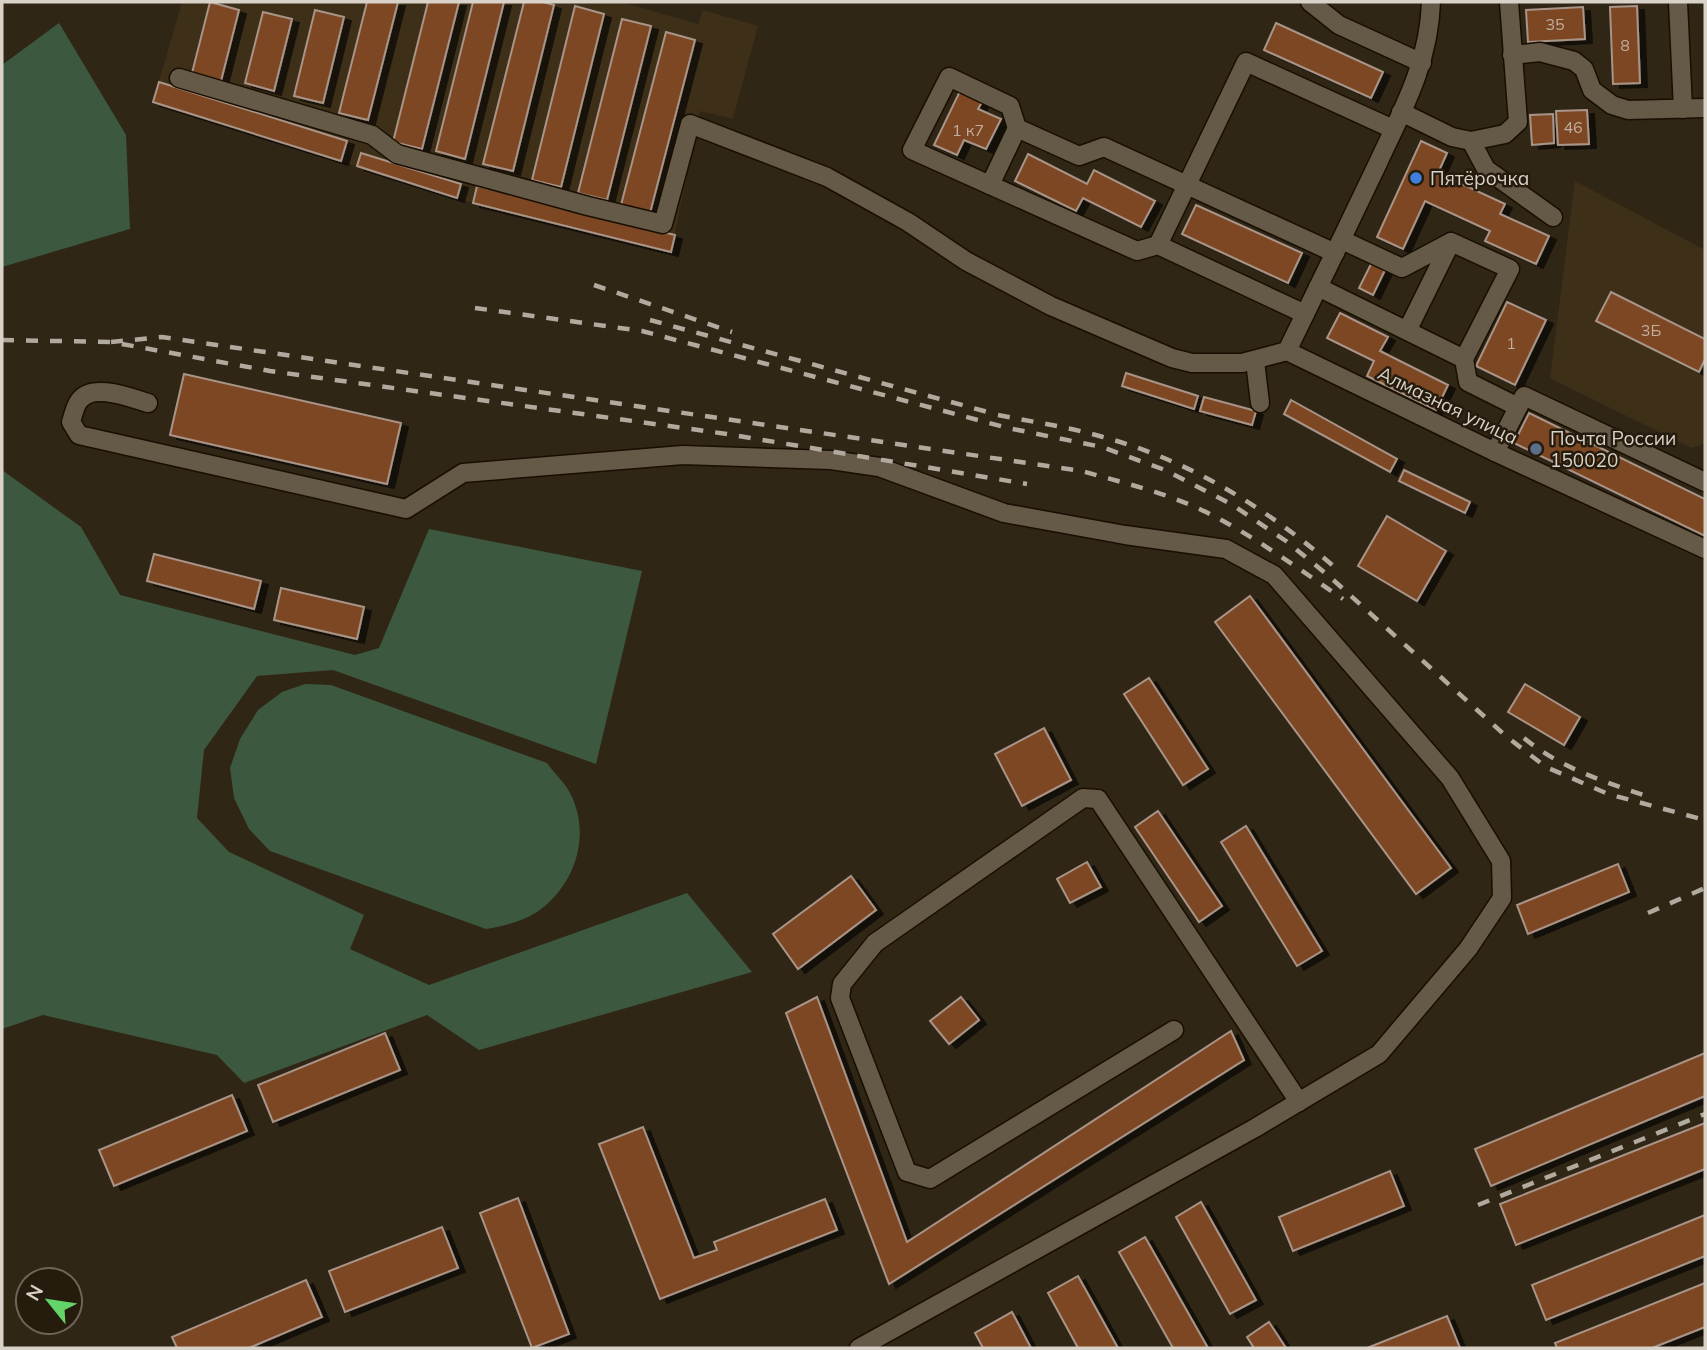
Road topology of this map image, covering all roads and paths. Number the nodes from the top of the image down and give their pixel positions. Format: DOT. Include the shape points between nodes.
graph roads {
  1 [pos="1310,2"];
  2 [pos="1431,2"];
  3 [pos="1509,2"];
  4 [pos="1678,2"];
  5 [pos="1512,55"];
  6 [pos="1422,63"];
  7 [pos="179,78"];
  8 [pos="1705,108"];
  9 [pos="1683,109"];
  10 [pos="1397,121"];
  11 [pos="1017,128"];
  12 [pos="1471,141"];
  13 [pos="990,185"];
  14 [pos="1187,185"];
  15 [pos="1553,217"];
  16 [pos="1451,242"];
  17 [pos="1158,245"];
  18 [pos="1338,246"];
  19 [pos="1318,287"];
  20 [pos="1305,314"];
  21 [pos="1407,331"];
  22 [pos="1287,351"];
  23 [pos="1464,359"];
  24 [pos="1255,361"];
  25 [pos="148,402"];
  26 [pos="1260,403"];
  27 [pos="1518,407"];
  28 [pos="1495,452"];
  29 [pos="1705,468"];
  30 [pos="1681,471"];
  31 [pos="1705,482"];
  32 [pos="1705,550"];
  33 [pos="1174,1030"];
  34 [pos="1299,1102"];
  35 [pos="859,1348"];
  1 -- 6 [label="street" via="1339,25"];
  2 -- 6 [label="street"];
  3 -- 5 [label="street"];
  4 -- 9 [label="street"];
  5 -- 9 [label="street" via="1540,52 1574,61 1584,69 1591,90 1612,106"];
  5 -- 12 [label="street" via="1518,122 1506,134"];
  6 -- 10 [label="street"];
  7 -- 24 [label="street" via="372,135 397,154 663,224 690,124 827,177 966,261 1150,350 1192,363"];
  8 -- 9 [label="street"];
  10 -- 12 [label="street"];
  10 -- 14 [label="street" via="1247,62"];
  10 -- 18 [label="street"];
  11 -- 13 [label="street"];
  11 -- 13 [label="street" via="1010,106 949,77 912,150"];
  11 -- 14 [label="street" via="1079,156 1104,147"];
  12 -- 15 [label="street" via="1486,169"];
  13 -- 17 [label="street" via="1137,251"];
  14 -- 17 [label="street"];
  14 -- 18 [label="street"];
  16 -- 18 [label="street" via="1402,268"];
  16 -- 21 [label="street"];
  16 -- 23 [label="street" via="1510,270"];
  17 -- 20 [label="street"];
  18 -- 19 [label="street"];
  19 -- 20 [label="street"];
  19 -- 21 [label="street"];
  20 -- 22 [label="street"];
  21 -- 23 [label="street"];
  22 -- 24 [label="street"];
  22 -- 28 [label="street, Алмазная улица"];
  23 -- 27 [label="street" via="1468,382"];
  24 -- 26 [label="street"];
  25 -- 34 [label="street" via="107,391 85,395 71,422 79,435 406,509 463,473 683,455 831,460 879,467 1004,513 1226,549 1274,575 1450,778 1501,861 1502,898 1468,949 1379,1054"];
  27 -- 28 [label="street"];
  27 -- 30 [label="street" via="1524,396"];
  28 -- 32 [label="street, Алмазная улица"];
  29 -- 30 [label="street"];
  30 -- 31 [label="street"];
  33 -- 34 [label="street" via="930,1179 907,1172 840,998 842,984 874,943 1083,798 1098,799"];
  34 -- 35 [label="street"];
}
